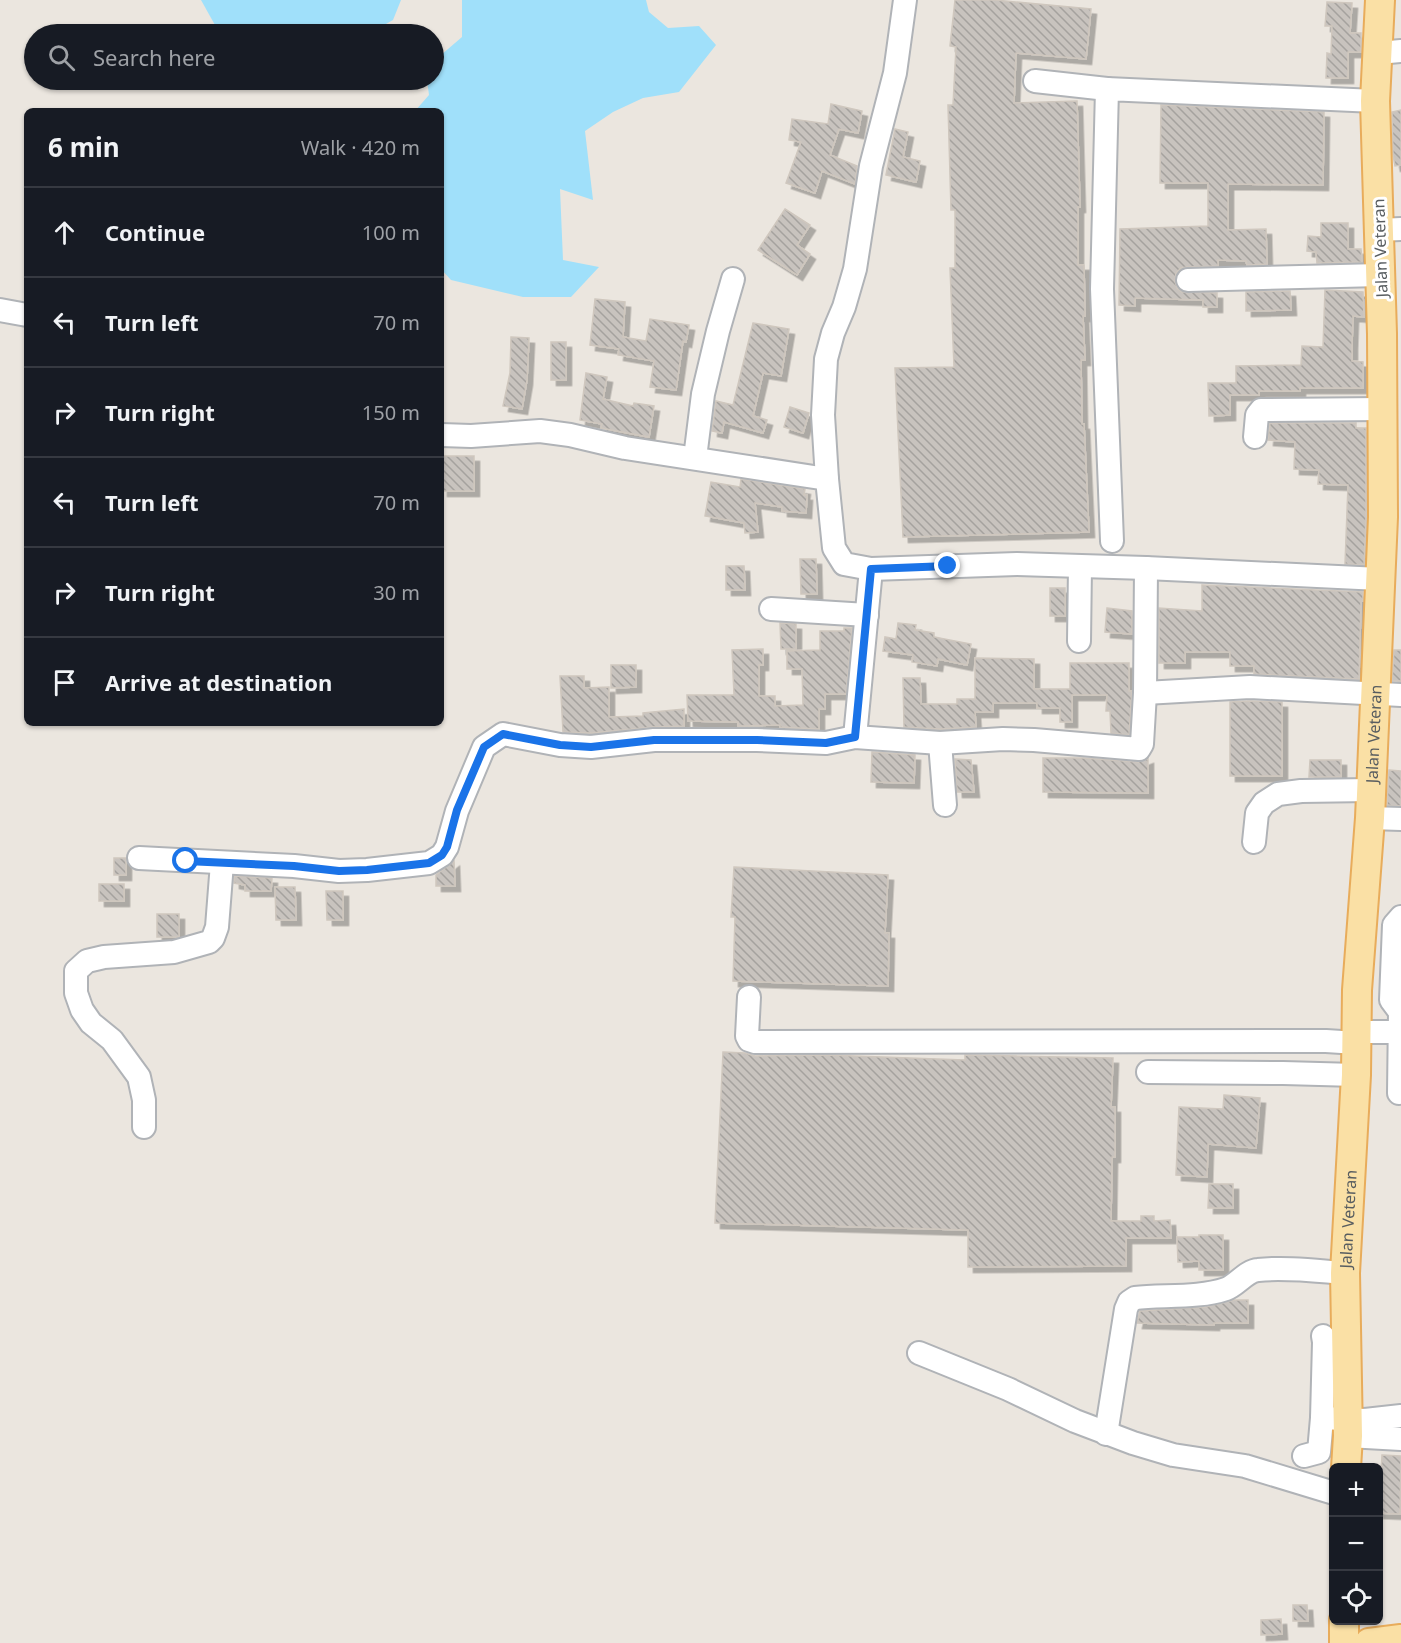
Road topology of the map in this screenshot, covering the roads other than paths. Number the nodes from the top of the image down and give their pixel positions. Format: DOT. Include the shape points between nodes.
graph roads {
  1 [pos="905,0"];
  2 [pos="1380,0"];
  3 [pos="1389,52"];
  4 [pos="1035,81"];
  5 [pos="1107,90"];
  6 [pos="1375,101"];
  7 [pos="1390,230"];
  8 [pos="1380,274"];
  9 [pos="733,279"];
  10 [pos="1188,280"];
  11 [pos="0,310"];
  12 [pos="24,314"];
  13 [pos="1381,409"];
  14 [pos="444,435"];
  15 [pos="1255,437"];
  16 [pos="695,458"];
  17 [pos="827,479"];
  18 [pos="1392,517"];
  19 [pos="1112,541"];
  20 [pos="1080,567"];
  21 [pos="1146,568"];
  22 [pos="871,569"];
  23 [pos="1380,579"];
  24 [pos="771,609"];
  25 [pos="867,615"];
  26 [pos="1079,640"];
  27 [pos="1145,693"];
  28 [pos="1388,694"];
  29 [pos="855,737"];
  30 [pos="940,743"];
  31 [pos="1370,804"];
  32 [pos="945,805"];
  33 [pos="1401,819"];
  34 [pos="1254,842"];
  35 [pos="139,858"];
  36 [pos="222,863"];
  37 [pos="1401,917"];
  38 [pos="749,997"];
  39 [pos="1400,1032"];
  40 [pos="1357,1037"];
  41 [pos="1148,1072"];
  42 [pos="1356,1075"];
  43 [pos="1400,1093"];
  44 [pos="144,1127"];
  45 [pos="1345,1273"];
  46 [pos="1323,1336"];
  47 [pos="919,1353"];
  48 [pos="1401,1416"];
  49 [pos="1339,1424"];
  50 [pos="1106,1434"];
  51 [pos="1401,1439"];
  52 [pos="1304,1456"];
  53 [pos="1345,1463"];
  54 [pos="1329,1491"];
  55 [pos="1344,1625"];
  56 [pos="1401,1639"];
  57 [pos="1344,1643"];
  58 [pos="1369,1643"];
  1 -- 17 [label="street" via="894,74 871,166 855,269 825,358"];
  2 -- 3 [label="main road, Jalan Veteran"];
  3 -- 6 [label="main road, Jalan Veteran"];
  4 -- 5 [label="street"];
  5 -- 6 [label="street"];
  5 -- 19 [label="street" via="1102,289"];
  6 -- 7 [label="main road, Jalan Veteran"];
  7 -- 8 [label="main road, Jalan Veteran"];
  8 -- 10 [label="street"];
  8 -- 13 [label="main road, Jalan Veteran"];
  9 -- 16 [label="street" via="703,393"];
  11 -- 12 [label="street"];
  13 -- 15 [label="street" via="1261,410"];
  13 -- 18 [label="main road, Jalan Veteran"];
  14 -- 16 [label="street" via="540,431"];
  16 -- 17 [label="street"];
  17 -- 22 [label="street" via="834,548 844,564"];
  18 -- 23 [label="main road, Jalan Veteran"];
  20 -- 21 [label="street"];
  20 -- 22 [label="street" via="982,564"];
  20 -- 26 [label="street"];
  21 -- 23 [label="street"];
  21 -- 27 [label="street"];
  22 -- 25 [label="street"];
  23 -- 28 [label="main road, Jalan Veteran"];
  24 -- 25 [label="street"];
  25 -- 29 [label="street"];
  27 -- 28 [label="street" via="1250,687"];
  27 -- 30 [label="street" via="1142,744 1138,749 1003,739"];
  28 -- 31 [label="main road, Jalan Veteran"];
  29 -- 30 [label="street"];
  29 -- 36 [label="street" via="826,743 654,740 591,747 503,734 484,747 457,810 447,847 429,863 339,871"];
  30 -- 32 [label="street"];
  31 -- 33 [label="street"];
  31 -- 34 [label="street" via="1301,791 1278,794 1257,813"];
  31 -- 40 [label="main road, Jalan Veteran"];
  35 -- 36 [label="street"];
  36 -- 44 [label="street" via="217,927 208,942 174,952 104,957 87,961 76,971 77,998 82,1010 139,1077"];
  37 -- 39 [label="street" via="1394,925 1391,1000 1400,1012"];
  38 -- 40 [label="street" via="747,1036 755,1042 1326,1041"];
  39 -- 40 [label="street"];
  39 -- 43 [label="street"];
  40 -- 42 [label="main road, Jalan Veteran"];
  41 -- 42 [label="street"];
  42 -- 45 [label="main road, Jalan Veteran"];
  45 -- 49 [label="main road, Jalan Veteran"];
  45 -- 50 [label="street" via="1255,1270 1225,1289 1135,1298 1129,1302"];
  46 -- 49 [label="street"];
  47 -- 50 [label="street"];
  48 -- 49 [label="street"];
  49 -- 51 [label="street"];
  49 -- 52 [label="street" via="1318,1452"];
  49 -- 53 [label="main road, Jalan Veteran"];
  50 -- 54 [label="street" via="1173,1455 1245,1466"];
  55 -- 57 [label="main road"];
  56 -- 58 [label="main road"];
}
